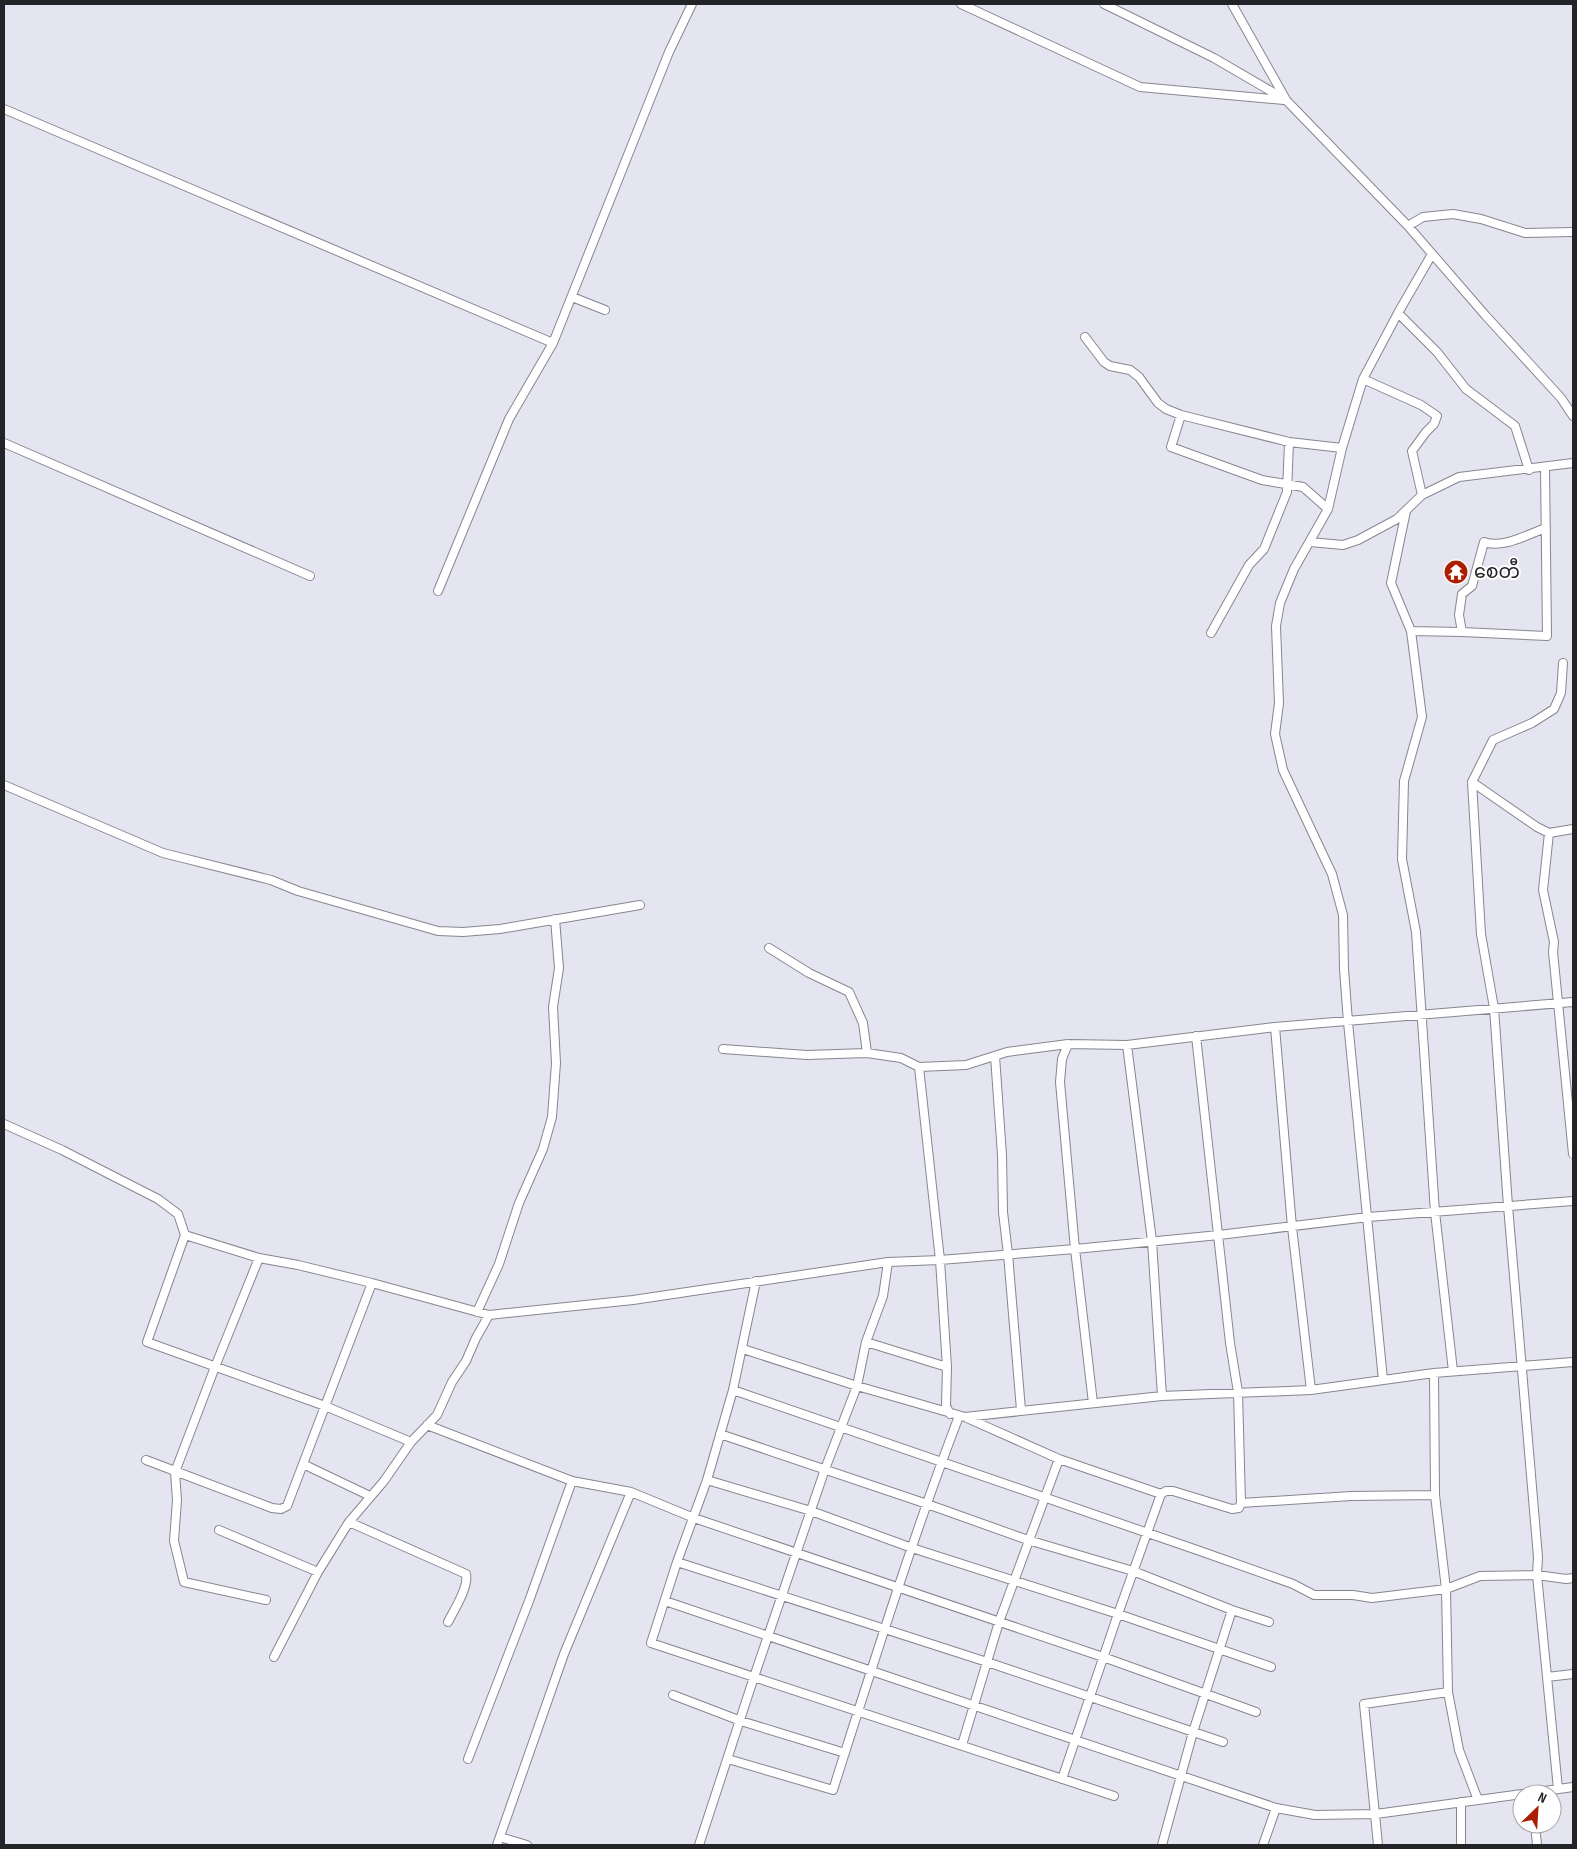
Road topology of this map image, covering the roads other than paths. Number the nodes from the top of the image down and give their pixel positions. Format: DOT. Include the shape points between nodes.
graph roads {
  1 [pos="692,4"];
  2 [pos="961,4"];
  3 [pos="1104,4"];
  4 [pos="1232,4"];
  5 [pos="1286,100"];
  6 [pos="4,109"];
  7 [pos="1408,226"];
  8 [pos="1573,232"];
  9 [pos="1432,254"];
  10 [pos="572,297"];
  11 [pos="605,310"];
  12 [pos="1398,313"];
  13 [pos="1085,337"];
  14 [pos="553,343"];
  15 [pos="1363,379"];
  16 [pos="1181,415"];
  17 [pos="1573,416"];
  18 [pos="4,442"];
  19 [pos="1289,442"];
  20 [pos="1342,448"];
  21 [pos="1573,464"];
  22 [pos="1546,468"];
  23 [pos="1529,470"];
  24 [pos="1288,485"];
  25 [pos="1422,495"];
  26 [pos="1328,509"];
  27 [pos="1406,511"];
  28 [pos="1546,528"];
  29 [pos="1310,542"];
  30 [pos="310,576"];
  31 [pos="438,591"];
  32 [pos="1411,631"];
  33 [pos="1462,632"];
  34 [pos="1211,633"];
  35 [pos="1563,662"];
  36 [pos="1472,782"];
  37 [pos="4,785"];
  38 [pos="1573,829"];
  39 [pos="1549,832"];
  40 [pos="640,905"];
  41 [pos="555,919"];
  42 [pos="769,948"];
  43 [pos="1573,1002"];
  44 [pos="1559,1003"];
  45 [pos="1494,1008"];
  46 [pos="1422,1014"];
  47 [pos="1348,1022"];
  48 [pos="1276,1027"];
  49 [pos="1196,1036"];
  50 [pos="1068,1044"];
  51 [pos="1127,1045"];
  52 [pos="723,1049"];
  53 [pos="868,1053"];
  54 [pos="995,1056"];
  55 [pos="919,1066"];
  56 [pos="4,1124"];
  57 [pos="1573,1154"];
  58 [pos="1573,1201"];
  59 [pos="1508,1206"];
  60 [pos="1435,1212"];
  61 [pos="1368,1217"];
  62 [pos="1292,1227"];
  63 [pos="185,1235"];
  64 [pos="1219,1236"];
  65 [pos="1152,1241"];
  66 [pos="1075,1249"];
  67 [pos="1008,1254"];
  68 [pos="259,1258"];
  69 [pos="940,1260"];
  70 [pos="888,1262"];
  71 [pos="756,1281"];
  72 [pos="372,1283"];
  73 [pos="477,1312"];
  74 [pos="489,1315"];
  75 [pos="866,1342"];
  76 [pos="743,1349"];
  77 [pos="1573,1362"];
  78 [pos="1521,1366"];
  79 [pos="215,1367"];
  80 [pos="947,1367"];
  81 [pos="1453,1371"];
  82 [pos="1434,1372"];
  83 [pos="1383,1380"];
  84 [pos="857,1386"];
  85 [pos="734,1390"];
  86 [pos="1311,1390"];
  87 [pos="1238,1392"];
  88 [pos="1162,1396"];
  89 [pos="1094,1403"];
  90 [pos="325,1406"];
  91 [pos="1020,1410"];
  92 [pos="950,1414"];
  93 [pos="962,1417"];
  94 [pos="427,1425"];
  95 [pos="840,1428"];
  96 [pos="720,1434"];
  97 [pos="411,1442"];
  98 [pos="1059,1459"];
  99 [pos="146,1460"];
  100 [pos="941,1463"];
  101 [pos="303,1464"];
  102 [pos="825,1469"];
  103 [pos="175,1472"];
  104 [pos="707,1480"];
  105 [pos="572,1481"];
  106 [pos="631,1492"];
  107 [pos="1161,1494"];
  108 [pos="1435,1495"];
  109 [pos="370,1496"];
  110 [pos="1044,1498"];
  111 [pos="1241,1503"];
  112 [pos="927,1504"];
  113 [pos="811,1511"];
  114 [pos="694,1518"];
  115 [pos="349,1522"];
  116 [pos="219,1530"];
  117 [pos="1147,1532"];
  118 [pos="1028,1540"];
  119 [pos="912,1548"];
  120 [pos="796,1553"];
  121 [pos="677,1562"];
  122 [pos="1133,1571"];
  123 [pos="318,1572"];
  124 [pos="1537,1574"];
  125 [pos="1573,1578"];
  126 [pos="1014,1580"];
  127 [pos="898,1588"];
  128 [pos="1446,1588"];
  129 [pos="782,1595"];
  130 [pos="266,1600"];
  131 [pos="665,1601"];
  132 [pos="1232,1610"];
  133 [pos="1118,1614"];
  134 [pos="448,1622"];
  135 [pos="999,1622"];
  136 [pos="1269,1622"];
  137 [pos="884,1629"];
  138 [pos="768,1636"];
  139 [pos="1219,1650"];
  140 [pos="274,1657"];
  141 [pos="1103,1657"];
  142 [pos="987,1662"];
  143 [pos="1271,1667"];
  144 [pos="871,1670"];
  145 [pos="1573,1674"];
  146 [pos="754,1677"];
  147 [pos="1547,1677"];
  148 [pos="1448,1692"];
  149 [pos="1206,1694"];
  150 [pos="673,1695"];
  151 [pos="1088,1698"];
  152 [pos="974,1704"];
  153 [pos="858,1712"];
  154 [pos="1256,1712"];
  155 [pos="741,1721"];
  156 [pos="1194,1732"];
  157 [pos="1074,1739"];
  158 [pos="1223,1742"];
  159 [pos="962,1746"];
  160 [pos="845,1753"];
  161 [pos="728,1758"];
  162 [pos="468,1759"];
  163 [pos="1181,1776"];
  164 [pos="1062,1779"];
  165 [pos="1558,1784"];
  166 [pos="1512,1795"];
  167 [pos="1114,1796"];
  168 [pos="1478,1800"];
  169 [pos="1461,1802"];
  170 [pos="1276,1808"];
  171 [pos="1376,1814"];
  172 [pos="500,1837"];
  173 [pos="497,1845"];
  174 [pos="527,1845"];
  175 [pos="699,1845"];
  176 [pos="1162,1845"];
  177 [pos="1263,1845"];
  178 [pos="1378,1845"];
  179 [pos="1461,1845"];
  1 -- 10 [label="street" via="669,52"];
  2 -- 5 [label="street" via="1140,87"];
  3 -- 5 [label="street" via="1214,58"];
  4 -- 5 [label="street"];
  5 -- 7 [label="street"];
  6 -- 14 [label="street"];
  7 -- 8 [label="street" via="1423,217 1453,214 1525,233"];
  7 -- 9 [label="street"];
  9 -- 12 [label="street"];
  9 -- 17 [label="street" via="1561,398"];
  10 -- 11 [label="street"];
  10 -- 14 [label="street"];
  12 -- 15 [label="street"];
  12 -- 23 [label="street" via="1437,352 1466,389 1515,426"];
  13 -- 16 [label="street" via="1104,362 1130,370 1158,403"];
  14 -- 31 [label="street" via="509,419"];
  15 -- 20 [label="street"];
  15 -- 25 [label="street" via="1422,405 1436,416 1434,424 1412,451"];
  16 -- 19 [label="street"];
  16 -- 24 [label="street" via="1171,447 1262,480"];
  18 -- 30 [label="street"];
  19 -- 20 [label="street"];
  19 -- 24 [label="street"];
  20 -- 26 [label="street"];
  21 -- 22 [label="street"];
  22 -- 23 [label="street"];
  22 -- 28 [label="street"];
  23 -- 25 [label="street" via="1459,477"];
  24 -- 26 [label="street" via="1303,488"];
  24 -- 34 [label="street" via="1264,549 1249,565"];
  25 -- 27 [label="street"];
  26 -- 29 [label="street"];
  27 -- 29 [label="street" via="1358,540 1343,544"];
  27 -- 32 [label="street" via="1391,583"];
  28 -- 33 [label="street" via="1504,543 1484,542 1472,586 1462,594 1459,615"];
  28 -- 33 [label="street" via="1547,636"];
  29 -- 47 [label="street" via="1280,603 1276,626 1279,703 1275,734 1283,770 1332,874 1343,915"];
  32 -- 33 [label="street"];
  32 -- 46 [label="street" via="1422,718 1404,781 1402,859 1416,932"];
  35 -- 36 [label="street" via="1561,693 1554,710 1493,740"];
  36 -- 39 [label="street" via="1537,828"];
  36 -- 45 [label="street" via="1481,934"];
  37 -- 41 [label="street" via="163,853 271,880 438,932 500,929"];
  38 -- 39 [label="street"];
  39 -- 44 [label="street" via="1543,890 1554,942"];
  40 -- 41 [label="street"];
  41 -- 73 [label="street" via="559,968 553,1007 556,1063 552,1117 499,1264"];
  42 -- 53 [label="street" via="809,973 849,992 863,1023"];
  43 -- 44 [label="street"];
  44 -- 45 [label="street"];
  44 -- 57 [label="street"];
  45 -- 46 [label="street"];
  45 -- 59 [label="street"];
  46 -- 47 [label="street"];
  46 -- 60 [label="street"];
  47 -- 48 [label="street"];
  47 -- 61 [label="street"];
  48 -- 49 [label="street"];
  48 -- 62 [label="street"];
  49 -- 51 [label="street"];
  49 -- 64 [label="street"];
  50 -- 51 [label="street"];
  50 -- 54 [label="street"];
  50 -- 66 [label="street" via="1062,1059 1060,1082"];
  51 -- 65 [label="street"];
  52 -- 53 [label="street" via="806,1055"];
  53 -- 55 [label="street" via="901,1058"];
  54 -- 55 [label="street" via="966,1066"];
  54 -- 67 [label="street"];
  55 -- 69 [label="street"];
  56 -- 63 [label="street" via="158,1199 178,1214"];
  58 -- 59 [label="street"];
  59 -- 60 [label="street"];
  59 -- 78 [label="street"];
  60 -- 61 [label="street"];
  60 -- 81 [label="street"];
  61 -- 62 [label="street"];
  61 -- 83 [label="street"];
  62 -- 64 [label="street"];
  62 -- 86 [label="street"];
  63 -- 68 [label="street"];
  63 -- 79 [label="street" via="148,1342"];
  64 -- 65 [label="street"];
  64 -- 87 [label="street"];
  65 -- 66 [label="street"];
  65 -- 88 [label="street"];
  66 -- 67 [label="street"];
  66 -- 89 [label="street"];
  67 -- 69 [label="street"];
  67 -- 91 [label="street"];
  68 -- 72 [label="street"];
  68 -- 79 [label="street"];
  69 -- 70 [label="street"];
  69 -- 80 [label="street"];
  70 -- 71 [label="street"];
  70 -- 75 [label="street" via="883,1296"];
  71 -- 74 [label="street" via="633,1300"];
  71 -- 76 [label="street"];
  72 -- 73 [label="street"];
  72 -- 90 [label="street"];
  73 -- 74 [label="street"];
  74 -- 94 [label="street" via="437,1415"];
  75 -- 80 [label="street"];
  75 -- 84 [label="street"];
  76 -- 84 [label="street"];
  76 -- 85 [label="street"];
  77 -- 78 [label="street"];
  78 -- 81 [label="street"];
  78 -- 124 [label="street"];
  79 -- 90 [label="street"];
  79 -- 103 [label="street"];
  80 -- 92 [label="street" via="946,1406"];
  81 -- 82 [label="street"];
  82 -- 83 [label="street"];
  82 -- 108 [label="street"];
  83 -- 86 [label="street"];
  84 -- 92 [label="street"];
  84 -- 95 [label="street"];
  85 -- 95 [label="street"];
  85 -- 96 [label="street"];
  86 -- 87 [label="street"];
  87 -- 88 [label="street"];
  87 -- 111 [label="street"];
  88 -- 89 [label="street"];
  89 -- 91 [label="street"];
  90 -- 97 [label="street"];
  90 -- 101 [label="street"];
  91 -- 93 [label="street"];
  92 -- 93 [label="street"];
  93 -- 98 [label="street"];
  93 -- 100 [label="street"];
  94 -- 97 [label="street"];
  94 -- 105 [label="street"];
  95 -- 100 [label="street"];
  95 -- 102 [label="street"];
  96 -- 102 [label="street"];
  96 -- 104 [label="street"];
  97 -- 109 [label="street"];
  98 -- 107 [label="street"];
  98 -- 110 [label="street"];
  99 -- 103 [label="street"];
  100 -- 110 [label="street"];
  100 -- 112 [label="street"];
  101 -- 103 [label="street" via="286,1506 281,1509"];
  101 -- 109 [label="street"];
  102 -- 112 [label="street"];
  102 -- 113 [label="street"];
  103 -- 130 [label="street" via="174,1541 184,1582"];
  104 -- 113 [label="street"];
  104 -- 114 [label="street"];
  105 -- 106 [label="street"];
  105 -- 162 [label="street"];
  106 -- 114 [label="street"];
  106 -- 172 [label="street" via="564,1654"];
  107 -- 111 [label="street" via="1173,1491 1232,1509 1239,1508"];
  107 -- 117 [label="street"];
  108 -- 111 [label="street"];
  108 -- 128 [label="street"];
  109 -- 115 [label="street"];
  110 -- 117 [label="street"];
  110 -- 118 [label="street"];
  112 -- 118 [label="street"];
  112 -- 119 [label="street"];
  113 -- 119 [label="street"];
  113 -- 120 [label="street"];
  114 -- 120 [label="street"];
  114 -- 121 [label="street"];
  115 -- 123 [label="street"];
  115 -- 134 [label="street" via="466,1574 465,1587"];
  116 -- 123 [label="street"];
  117 -- 122 [label="street"];
  117 -- 128 [label="street" via="1293,1584 1314,1595 1372,1598"];
  118 -- 122 [label="street"];
  118 -- 126 [label="street"];
  119 -- 126 [label="street"];
  119 -- 127 [label="street"];
  120 -- 127 [label="street"];
  120 -- 129 [label="street"];
  121 -- 129 [label="street"];
  121 -- 131 [label="street"];
  122 -- 132 [label="street"];
  122 -- 133 [label="street"];
  123 -- 140 [label="street"];
  124 -- 125 [label="street"];
  124 -- 128 [label="street" via="1480,1576"];
  124 -- 147 [label="street"];
  126 -- 133 [label="street"];
  126 -- 135 [label="street"];
  127 -- 135 [label="street"];
  127 -- 137 [label="street"];
  128 -- 148 [label="street"];
  129 -- 137 [label="street"];
  129 -- 138 [label="street"];
  131 -- 138 [label="street"];
  131 -- 146 [label="street" via="651,1643"];
  132 -- 136 [label="street"];
  132 -- 139 [label="street"];
  133 -- 139 [label="street"];
  133 -- 141 [label="street"];
  135 -- 141 [label="street"];
  135 -- 142 [label="street"];
  137 -- 142 [label="street"];
  137 -- 144 [label="street"];
  138 -- 144 [label="street"];
  138 -- 146 [label="street"];
  139 -- 143 [label="street"];
  139 -- 149 [label="street"];
  141 -- 149 [label="street"];
  141 -- 151 [label="street"];
  142 -- 151 [label="street"];
  142 -- 152 [label="street"];
  144 -- 152 [label="street"];
  144 -- 153 [label="street"];
  145 -- 147 [label="street"];
  146 -- 153 [label="street"];
  146 -- 155 [label="street"];
  147 -- 165 [label="street"];
  148 -- 168 [label="street" via="1459,1750"];
  148 -- 171 [label="street" via="1364,1704"];
  149 -- 154 [label="street"];
  149 -- 156 [label="street"];
  150 -- 155 [label="street"];
  151 -- 156 [label="street"];
  151 -- 157 [label="street"];
  152 -- 157 [label="street"];
  152 -- 159 [label="street"];
  153 -- 159 [label="street"];
  153 -- 160 [label="street"];
  155 -- 160 [label="street"];
  155 -- 161 [label="street"];
  156 -- 158 [label="street"];
  156 -- 163 [label="street"];
  157 -- 163 [label="street"];
  157 -- 164 [label="street"];
  159 -- 164 [label="street"];
  160 -- 161 [label="street" via="833,1790"];
  161 -- 175 [label="street"];
  163 -- 170 [label="street"];
  163 -- 176 [label="street"];
  164 -- 167 [label="street"];
  166 -- 168 [label="street"];
  168 -- 169 [label="street"];
  169 -- 171 [label="street"];
  169 -- 179 [label="street"];
  170 -- 171 [label="street" via="1315,1815"];
  170 -- 177 [label="street"];
  171 -- 178 [label="street"];
  172 -- 173 [label="street"];
  172 -- 174 [label="street"];
}
